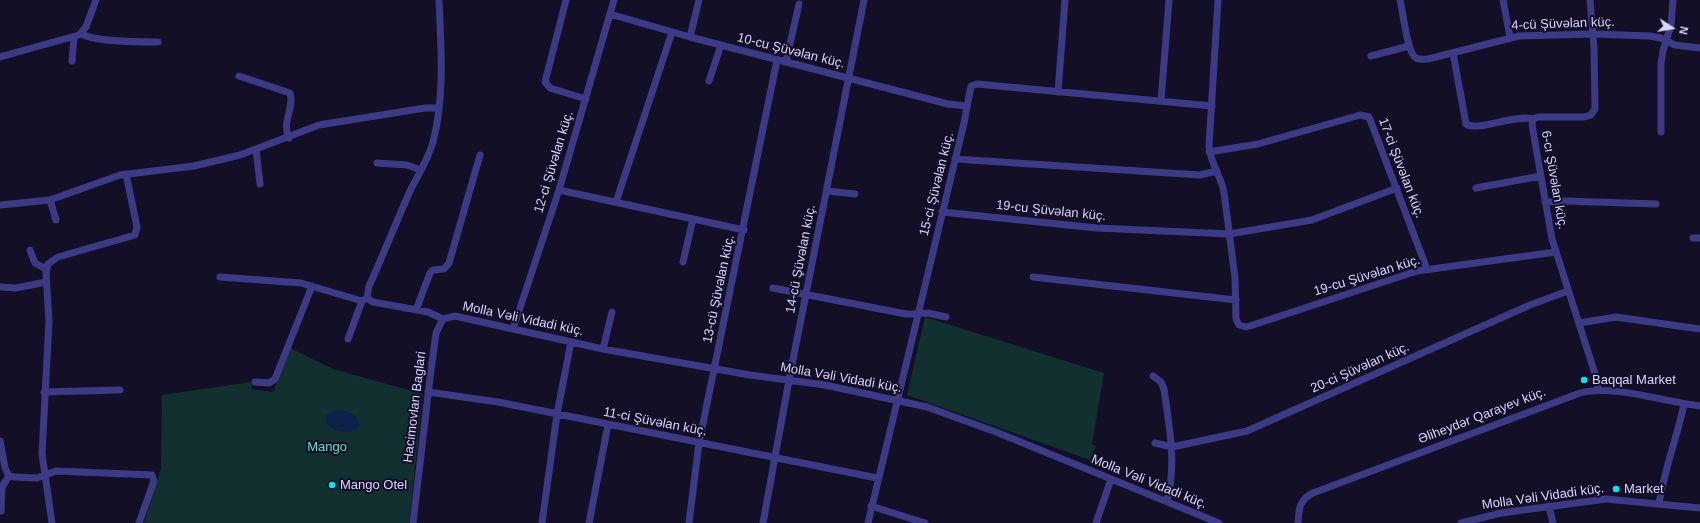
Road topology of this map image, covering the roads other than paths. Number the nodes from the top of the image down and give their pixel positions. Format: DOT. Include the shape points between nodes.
graph roads {
  1 [pos="96,0"];
  2 [pos="439,0"];
  3 [pos="566,0"];
  4 [pos="614,0"];
  5 [pos="699,0"];
  6 [pos="864,0"];
  7 [pos="1065,0"];
  8 [pos="1169,0"];
  9 [pos="1218,0"];
  10 [pos="1400,0"];
  11 [pos="1503,0"];
  12 [pos="1590,0"];
  13 [pos="1673,0"];
  14 [pos="798,4"];
  15 [pos="610,14"];
  16 [pos="672,32"];
  17 [pos="82,34"];
  18 [pos="1593,34"];
  19 [pos="690,37"];
  20 [pos="1510,37"];
  21 [pos="74,38"];
  22 [pos="1666,41"];
  23 [pos="158,42"];
  24 [pos="721,45"];
  25 [pos="1409,46"];
  26 [pos="1700,48"];
  27 [pos="1453,53"];
  28 [pos="1370,56"];
  29 [pos="0,57"];
  30 [pos="777,60"];
  31 [pos="72,61"];
  32 [pos="786,62"];
  33 [pos="239,76"];
  34 [pos="848,78"];
  35 [pos="709,81"];
  36 [pos="1058,92"];
  37 [pos="586,99"];
  38 [pos="1161,101"];
  39 [pos="967,106"];
  40 [pos="1212,106"];
  41 [pos="438,108"];
  42 [pos="1533,119"];
  43 [pos="1661,132"];
  44 [pos="289,138"];
  45 [pos="256,149"];
  46 [pos="1209,152"];
  47 [pos="480,155"];
  48 [pos="955,159"];
  49 [pos="377,163"];
  50 [pos="421,170"];
  51 [pos="1217,171"];
  52 [pos="126,174"];
  53 [pos="1541,176"];
  54 [pos="260,184"];
  55 [pos="1397,188"];
  56 [pos="1476,188"];
  57 [pos="559,190"];
  58 [pos="827,191"];
  59 [pos="855,194"];
  60 [pos="50,200"];
  61 [pos="616,202"];
  62 [pos="1545,202"];
  63 [pos="1656,204"];
  64 [pos="0,205"];
  65 [pos="942,212"];
  66 [pos="56,220"];
  67 [pos="693,220"];
  68 [pos="744,230"];
  69 [pos="1229,234"];
  70 [pos="30,250"];
  71 [pos="1556,252"];
  72 [pos="682,262"];
  73 [pos="46,269"];
  74 [pos="1427,269"];
  75 [pos="220,277"];
  76 [pos="1033,277"];
  77 [pos="46,282"];
  78 [pos="312,286"];
  79 [pos="0,287"];
  80 [pos="773,288"];
  81 [pos="1568,291"];
  82 [pos="807,294"];
  83 [pos="365,300"];
  84 [pos="1236,300"];
  85 [pos="416,310"];
  86 [pos="612,312"];
  87 [pos="918,314"];
  88 [pos="946,317"];
  89 [pos="443,319"];
  90 [pos="1579,323"];
  91 [pos="513,329"];
  92 [pos="1700,329"];
  93 [pos="348,339"];
  94 [pos="570,342"];
  95 [pos="603,349"];
  96 [pos="715,369"];
  97 [pos="1153,376"];
  98 [pos="789,380"];
  99 [pos="255,382"];
  100 [pos="120,390"];
  101 [pos="1598,390"];
  102 [pos="44,392"];
  103 [pos="428,392"];
  104 [pos="897,400"];
  105 [pos="1684,404"];
  106 [pos="1700,406"];
  107 [pos="557,414"];
  108 [pos="608,425"];
  109 [pos="0,441"];
  110 [pos="699,443"];
  111 [pos="1155,443"];
  112 [pos="1172,447"];
  113 [pos="775,457"];
  114 [pos="45,475"];
  115 [pos="10,476"];
  116 [pos="877,478"];
  117 [pos="1111,479"];
  118 [pos="1166,501"];
  119 [pos="1659,504"];
  120 [pos="871,506"];
  121 [pos="1549,506"];
  122 [pos="1700,508"];
  123 [pos="1,511"];
  124 [pos="52,523"];
  125 [pos="139,523"];
  126 [pos="413,523"];
  127 [pos="542,523"];
  128 [pos="589,523"];
  129 [pos="689,523"];
  130 [pos="764,523"];
  131 [pos="868,523"];
  132 [pos="925,523"];
  133 [pos="1096,523"];
  134 [pos="1219,523"];
  135 [pos="1298,523"];
  136 [pos="1461,523"];
  137 [pos="1553,523"];
  1 -- 17 [label="street"];
  2 -- 41 [label="street"];
  3 -- 37 [label="street" via="545,82 550,88"];
  4 -- 15 [label="street, 12-ci Şüvəlan küç."];
  5 -- 19 [label="street"];
  6 -- 34 [label="street, 14-cü Şüvəlan küç."];
  7 -- 36 [label="street"];
  8 -- 38 [label="street"];
  9 -- 40 [label="street, 19-cu Şüvəlan küç."];
  10 -- 25 [label="street"];
  11 -- 20 [label="street"];
  12 -- 18 [label="street, 6-cı Şüvəlan küç."];
  13 -- 22 [label="street" via="1671,25"];
  14 -- 32 [label="street"];
  15 -- 16 [label="street, 10-cu Şüvəlan küç."];
  15 -- 37 [label="street, 12-ci Şüvəlan küç."];
  16 -- 19 [label="street, 10-cu Şüvəlan küç."];
  16 -- 61 [label="street"];
  17 -- 21 [label="street"];
  17 -- 23 [label="street" via="90,37"];
  18 -- 20 [label="street, 4-cü Şüvəlan küç."];
  18 -- 22 [label="street, 4-cü Şüvəlan küç." via="1650,36"];
  18 -- 42 [label="street, 6-cı Şüvəlan küç." via="1596,100 1593,112 1584,117 1538,116"];
  19 -- 24 [label="street, 10-cu Şüvəlan küç."];
  20 -- 27 [label="street, 4-cü Şüvəlan küç."];
  21 -- 29 [label="street"];
  21 -- 31 [label="street"];
  22 -- 26 [label="street, 4-cü Şüvəlan küç."];
  22 -- 43 [label="street" via="1661,63"];
  24 -- 30 [label="street, 10-cu Şüvəlan küç."];
  24 -- 35 [label="street"];
  25 -- 27 [label="street, 4-cü Şüvəlan küç." via="1412,54 1419,59"];
  25 -- 28 [label="street"];
  27 -- 42 [label="street" via="1466,124 1474,127 1520,117"];
  30 -- 32 [label="street, 10-cu Şüvəlan küç."];
  30 -- 68 [label="street, 13-cü Şüvəlan küç."];
  32 -- 34 [label="street, 10-cu Şüvəlan küç."];
  33 -- 44 [label="street" via="290,93 292,98 285,127"];
  34 -- 39 [label="street, 10-cu Şüvəlan küç." via="948,104"];
  34 -- 58 [label="street, 14-cü Şüvəlan küç."];
  36 -- 38 [label="street, 15-ci Şüvəlan küç."];
  36 -- 39 [label="street, 15-ci Şüvəlan küç." via="974,84 969,90"];
  37 -- 57 [label="street, 12-ci Şüvəlan küç."];
  38 -- 40 [label="street, 15-ci Şüvəlan küç."];
  39 -- 48 [label="street, 15-ci Şüvəlan küç."];
  40 -- 46 [label="street, 19-cu Şüvəlan küç."];
  41 -- 44 [label="street" via="319,125"];
  41 -- 50 [label="street" via="433,141"];
  42 -- 53 [label="street, 6-cı Şüvəlan küç."];
  44 -- 45 [label="street"];
  45 -- 52 [label="street" via="194,166"];
  45 -- 54 [label="street"];
  46 -- 51 [label="street, 19-cu Şüvəlan küç."];
  46 -- 55 [label="street, 17-ci Şüvəlan küç." via="1258,144 1360,115 1371,120"];
  47 -- 85 [label="street" via="449,263 444,269 432,270"];
  48 -- 51 [label="street" via="1200,175"];
  48 -- 65 [label="street, 15-ci Şüvəlan küç."];
  49 -- 50 [label="street" via="407,165"];
  50 -- 83 [label="street"];
  51 -- 69 [label="street, 19-cu Şüvəlan küç." via="1224,192"];
  52 -- 60 [label="street"];
  52 -- 73 [label="street" via="137,227 135,236 58,257 52,260"];
  53 -- 56 [label="street"];
  53 -- 62 [label="street, 6-cı Şüvəlan küç."];
  55 -- 69 [label="street, 19-cu Şüvəlan küç." via="1312,220"];
  55 -- 74 [label="street, 17-ci Şüvəlan küç."];
  57 -- 61 [label="street"];
  57 -- 91 [label="street, 12-ci Şüvəlan küç."];
  58 -- 59 [label="street"];
  58 -- 82 [label="street, 14-cü Şüvəlan küç."];
  60 -- 64 [label="street"];
  60 -- 66 [label="street"];
  61 -- 67 [label="street"];
  62 -- 63 [label="street"];
  62 -- 71 [label="street, 6-cı Şüvəlan küç."];
  65 -- 69 [label="street, 19-cu Şüvəlan küç." via="1096,228"];
  65 -- 87 [label="street, 15-ci Şüvəlan küç."];
  67 -- 68 [label="street"];
  67 -- 72 [label="street"];
  68 -- 96 [label="street, 13-cü Şüvəlan küç."];
  69 -- 84 [label="street, 19-cu Şüvəlan küç."];
  70 -- 73 [label="street" via="35,262"];
  71 -- 74 [label="street, 19-cu Şüvəlan küç."];
  71 -- 81 [label="street, 6-cı Şüvəlan küç."];
  73 -- 77 [label="street"];
  74 -- 84 [label="street, 19-cu Şüvəlan küç." via="1417,270 1246,327 1237,323"];
  75 -- 78 [label="street" via="289,281"];
  76 -- 84 [label="street"];
  77 -- 79 [label="street" via="16,288"];
  77 -- 102 [label="street" via="49,321"];
  78 -- 83 [label="street"];
  78 -- 99 [label="street" via="275,379 269,383"];
  80 -- 82 [label="street"];
  81 -- 90 [label="street, 6-cı Şüvəlan küç."];
  81 -- 112 [label="street, 20-ci Şüvəlan küç." via="1530,305 1247,431"];
  82 -- 87 [label="street" via="906,314"];
  82 -- 98 [label="street, 14-cü Şüvəlan küç."];
  83 -- 85 [label="street"];
  83 -- 93 [label="street"];
  85 -- 89 [label="street" via="433,313"];
  86 -- 95 [label="street"];
  87 -- 88 [label="street" via="928,313"];
  87 -- 104 [label="street, 15-ci Şüvəlan küç."];
  89 -- 91 [label="street, Molla Vəli Vidadi küç." via="455,316"];
  89 -- 103 [label="street, Hacimovlan Baglari" via="436,333"];
  90 -- 92 [label="street" via="1616,317"];
  90 -- 101 [label="street, 6-cı Şüvəlan küç."];
  91 -- 94 [label="street, Molla Vəli Vidadi küç."];
  94 -- 95 [label="street, Molla Vəli Vidadi küç."];
  94 -- 107 [label="street"];
  95 -- 96 [label="street, Molla Vəli Vidadi küç."];
  96 -- 98 [label="street, Molla Vəli Vidadi küç."];
  96 -- 110 [label="street, 13-cü Şüvəlan küç."];
  97 -- 112 [label="street" via="1164,388"];
  98 -- 104 [label="street, Molla Vəli Vidadi küç."];
  98 -- 113 [label="street, 14-cü Şüvəlan küç."];
  100 -- 102 [label="street"];
  101 -- 105 [label="street, Əliheydər Qarayev küç."];
  101 -- 135 [label="street, Əliheydər Qarayev küç." via="1580,393 1313,493 1300,504"];
  102 -- 114 [label="street" via="42,454"];
  103 -- 107 [label="street, 11-ci Şüvəlan küç."];
  103 -- 126 [label="street, Hacimovlan Baglari"];
  104 -- 116 [label="street, 15-ci Şüvəlan küç."];
  104 -- 117 [label="street, Molla Vəli Vidadi küç." via="949,414"];
  105 -- 106 [label="street, Əliheydər Qarayev küç."];
  105 -- 119 [label="street" via="1666,466"];
  107 -- 108 [label="street, 11-ci Şüvəlan küç."];
  107 -- 127 [label="street"];
  108 -- 110 [label="street, 11-ci Şüvəlan küç."];
  108 -- 128 [label="street"];
  109 -- 115 [label="street" via="5,468"];
  110 -- 113 [label="street, 11-ci Şüvəlan küç."];
  110 -- 129 [label="street, 13-cü Şüvəlan küç."];
  111 -- 112 [label="street, 20-ci Şüvəlan küç."];
  112 -- 118 [label="street" via="1172,478"];
  113 -- 116 [label="street, 11-ci Şüvəlan küç."];
  113 -- 130 [label="street, 14-cü Şüvəlan küç."];
  114 -- 115 [label="street" via="33,478"];
  114 -- 124 [label="street"];
  114 -- 125 [label="street" via="56,471 152,475 154,481"];
  115 -- 123 [label="street" via="2,486"];
  116 -- 120 [label="street, 15-ci Şüvəlan küç."];
  117 -- 118 [label="street, Molla Vəli Vidadi küç."];
  117 -- 133 [label="street"];
  118 -- 134 [label="street, Molla Vəli Vidadi küç."];
  119 -- 121 [label="street, Molla Vəli Vidadi küç." via="1606,499"];
  119 -- 122 [label="street, Molla Vəli Vidadi küç."];
  120 -- 131 [label="street, 15-ci Şüvəlan küç."];
  120 -- 132 [label="street"];
  121 -- 136 [label="street, Molla Vəli Vidadi küç." via="1501,513"];
  121 -- 137 [label="street"];
}
